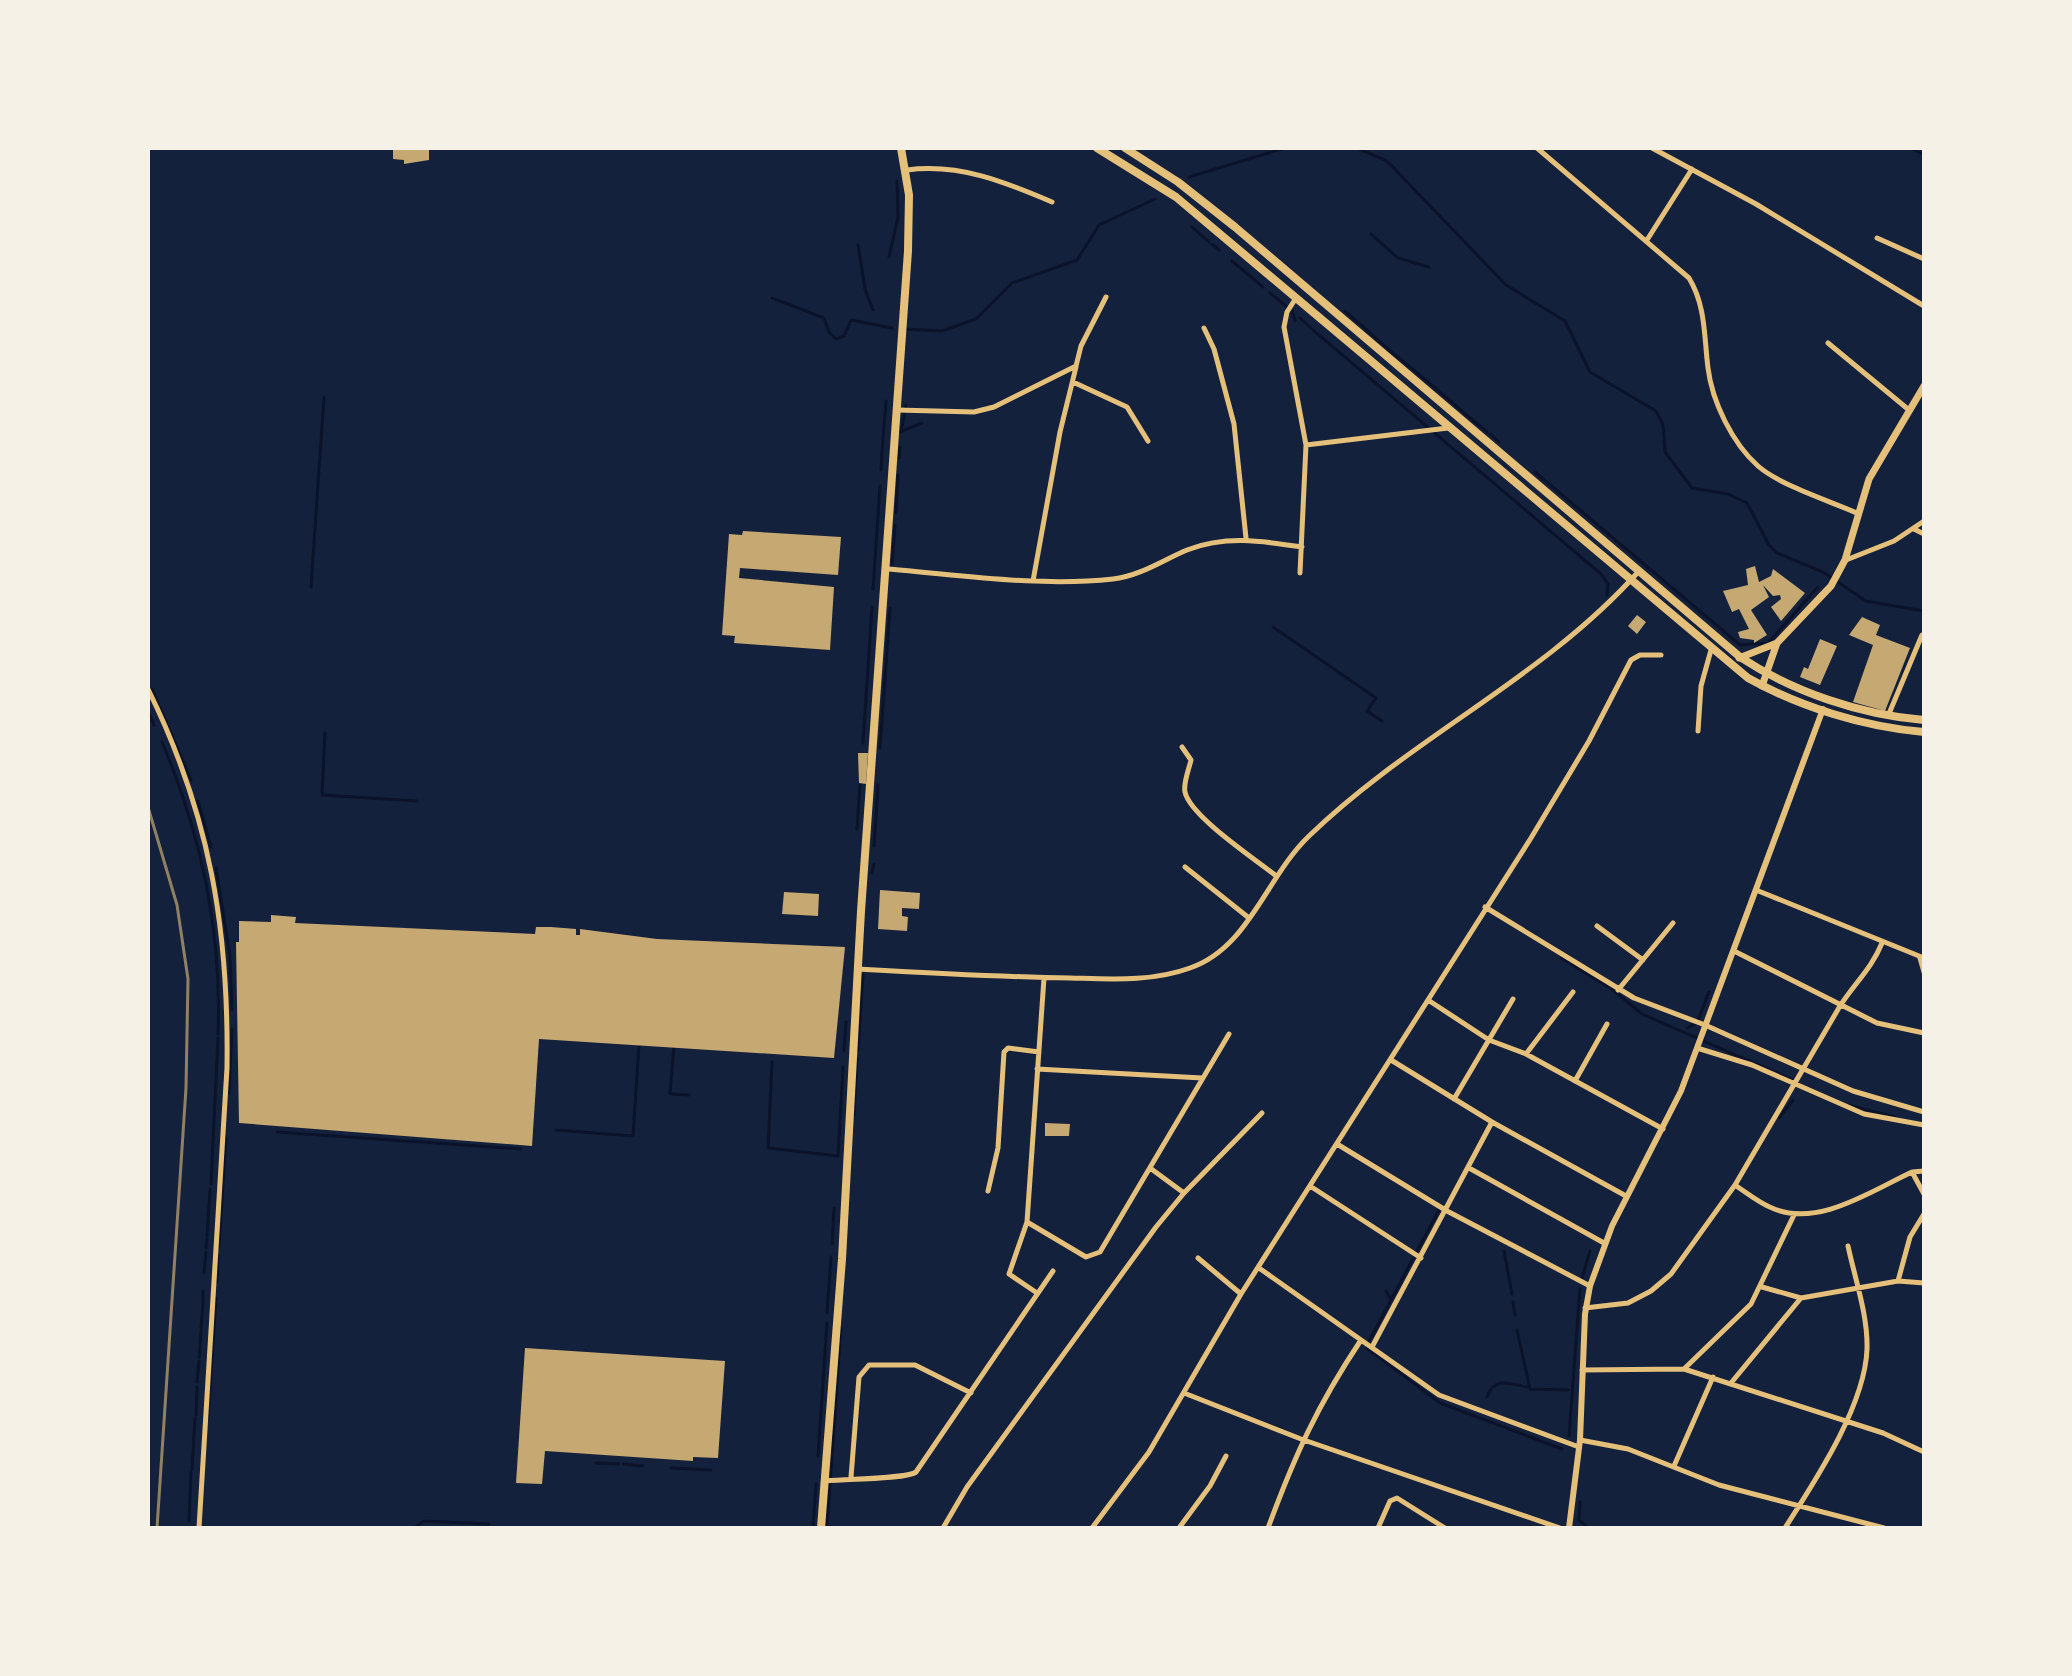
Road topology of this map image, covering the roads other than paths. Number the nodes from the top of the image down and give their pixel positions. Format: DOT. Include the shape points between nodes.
graph roads {
  1 [pos="1097,148"];
  2 [pos="1125,148"];
  3 [pos="1537,148"];
  4 [pos="1652,148"];
  5 [pos="901,150"];
  6 [pos="1692,169"];
  7 [pos="907,170"];
  8 [pos="1052,202"];
  9 [pos="1877,238"];
  10 [pos="1647,240"];
  11 [pos="1924,259"];
  12 [pos="1106,297"];
  13 [pos="1296,298"];
  14 [pos="1924,306"];
  15 [pos="1204,328"];
  16 [pos="1828,343"];
  17 [pos="1076,366"];
  18 [pos="1073,382"];
  19 [pos="1924,386"];
  20 [pos="897,410"];
  21 [pos="1909,410"];
  22 [pos="1450,428"];
  23 [pos="1148,441"];
  24 [pos="1306,445"];
  25 [pos="1859,514"];
  26 [pos="1924,521"];
  27 [pos="1914,529"];
  28 [pos="1924,534"];
  29 [pos="1246,538"];
  30 [pos="1302,547"];
  31 [pos="1845,560"];
  32 [pos="887,569"];
  33 [pos="1639,571"];
  34 [pos="1300,573"];
  35 [pos="1033,581"];
  36 [pos="1630,581"];
  37 [pos="1922,635"];
  38 [pos="1777,643"];
  39 [pos="1711,650"];
  40 [pos="1661,655"];
  41 [pos="1740,657"];
  42 [pos="1732,666"];
  43 [pos="1769,674"];
  44 [pos="1762,686"];
  45 [pos="148,689"];
  46 [pos="1823,709"];
  47 [pos="1887,717"];
  48 [pos="1924,720"];
  49 [pos="1698,731"];
  50 [pos="1924,732"];
  51 [pos="1182,747"];
  52 [pos="1185,867"];
  53 [pos="1275,875"];
  54 [pos="1756,890"];
  55 [pos="1485,907"];
  56 [pos="1249,918"];
  57 [pos="1673,923"];
  58 [pos="1597,926"];
  59 [pos="1882,943"];
  60 [pos="1734,951"];
  61 [pos="1922,958"];
  62 [pos="1643,960"];
  63 [pos="858,969"];
  64 [pos="1924,972"];
  65 [pos="1044,978"];
  66 [pos="1618,990"];
  67 [pos="1573,992"];
  68 [pos="1513,999"];
  69 [pos="1428,1000"];
  70 [pos="1840,1006"];
  71 [pos="1607,1024"];
  72 [pos="1705,1025"];
  73 [pos="1924,1033"];
  74 [pos="1229,1034"];
  75 [pos="1489,1040"];
  76 [pos="1699,1043"];
  77 [pos="1039,1052"];
  78 [pos="1526,1054"];
  79 [pos="1391,1060"];
  80 [pos="1037,1069"];
  81 [pos="1805,1070"];
  82 [pos="1202,1078"];
  83 [pos="1575,1081"];
  84 [pos="1796,1082"];
  85 [pos="1454,1099"];
  86 [pos="1924,1112"];
  87 [pos="1262,1113"];
  88 [pos="1492,1122"];
  89 [pos="1924,1125"];
  90 [pos="1664,1129"];
  91 [pos="1337,1144"];
  92 [pos="1150,1168"];
  93 [pos="1469,1168"];
  94 [pos="1924,1171"];
  95 [pos="1912,1172"];
  96 [pos="1735,1185"];
  97 [pos="1310,1186"];
  98 [pos="988,1191"];
  99 [pos="1184,1193"];
  100 [pos="1924,1194"];
  101 [pos="1626,1196"];
  102 [pos="1447,1211"];
  103 [pos="1924,1214"];
  104 [pos="1794,1215"];
  105 [pos="1027,1222"];
  106 [pos="1604,1243"];
  107 [pos="1848,1246"];
  108 [pos="1198,1258"];
  109 [pos="1421,1258"];
  110 [pos="1259,1268"];
  111 [pos="1053,1271"];
  112 [pos="1898,1281"];
  113 [pos="1924,1283"];
  114 [pos="1590,1286"];
  115 [pos="1762,1287"];
  116 [pos="1856,1287"];
  117 [pos="1037,1293"];
  118 [pos="1241,1294"];
  119 [pos="1801,1298"];
  120 [pos="1585,1308"];
  121 [pos="1361,1340"];
  122 [pos="1372,1347"];
  123 [pos="1684,1369"];
  124 [pos="1581,1370"];
  125 [pos="1713,1377"];
  126 [pos="1731,1383"];
  127 [pos="971,1393"];
  128 [pos="1184,1393"];
  129 [pos="1845,1421"];
  130 [pos="1301,1439"];
  131 [pos="1579,1444"];
  132 [pos="1924,1452"];
  133 [pos="1226,1456"];
  134 [pos="1674,1466"];
  135 [pos="851,1477"];
  136 [pos="826,1481"];
  137 [pos="1799,1506"];
  138 [pos="199,1528"];
  139 [pos="821,1528"];
  140 [pos="943,1528"];
  141 [pos="1092,1528"];
  142 [pos="1179,1528"];
  143 [pos="1268,1528"];
  144 [pos="1378,1528"];
  145 [pos="1445,1528"];
  146 [pos="1560,1528"];
  147 [pos="1569,1528"];
  148 [pos="1785,1528"];
  149 [pos="1884,1528"];
  1 -- 13 [label="main road" via="1176,197"];
  2 -- 33 [label="main road" via="1235,227"];
  3 -- 10 [label="street"];
  4 -- 6 [label="street"];
  5 -- 7 [label="main road"];
  6 -- 10 [label="street"];
  6 -- 14 [label="street"];
  7 -- 8 [label="street" via="973,173"];
  7 -- 20 [label="main road"];
  9 -- 11 [label="street"];
  10 -- 25 [label="street" via="1697,291 1712,389 1747,454 1768,473"];
  12 -- 17 [label="street"];
  13 -- 22 [label="main road"];
  13 -- 24 [label="street" via="1284,327"];
  15 -- 29 [label="street" via="1234,424"];
  16 -- 21 [label="street"];
  17 -- 18 [label="street"];
  17 -- 20 [label="street" via="974,412"];
  18 -- 23 [label="street" via="1127,407"];
  18 -- 35 [label="street"];
  19 -- 21 [label="main road"];
  20 -- 32 [label="main road"];
  21 -- 25 [label="main road" via="1869,479"];
  22 -- 24 [label="street"];
  22 -- 36 [label="main road"];
  24 -- 30 [label="street"];
  25 -- 31 [label="main road"];
  26 -- 27 [label="street"];
  27 -- 28 [label="street"];
  27 -- 31 [label="street"];
  29 -- 30 [label="street"];
  29 -- 35 [label="street" via="1204,544 1118,578"];
  30 -- 34 [label="street"];
  31 -- 38 [label="main road" via="1831,586"];
  32 -- 35 [label="street"];
  32 -- 63 [label="main road"];
  33 -- 36 [label="street"];
  33 -- 41 [label="main road"];
  36 -- 39 [label="main road"];
  36 -- 53 [label="street" via="1563,646 1341,806"];
  37 -- 47 [label="street"];
  38 -- 41 [label="main road"];
  38 -- 43 [label="main road"];
  39 -- 42 [label="main road"];
  39 -- 49 [label="street" via="1701,686"];
  40 -- 55 [label="street" via="1631,660 1589,741"];
  41 -- 42 [label="main road"];
  41 -- 43 [label="main road"];
  42 -- 44 [label="main road"];
  43 -- 44 [label="main road"];
  43 -- 47 [label="main road"];
  44 -- 46 [label="main road"];
  45 -- 138 [label="street" via="171,738 209,855 228,993"];
  46 -- 50 [label="main road"];
  46 -- 54 [label="street"];
  47 -- 48 [label="main road"];
  51 -- 53 [label="street" via="1191,760 1188,797 1221,835"];
  52 -- 56 [label="street"];
  53 -- 56 [label="street"];
  54 -- 59 [label="street"];
  54 -- 60 [label="street"];
  55 -- 66 [label="street"];
  55 -- 69 [label="street"];
  56 -- 65 [label="street" via="1224,950 1173,974"];
  57 -- 62 [label="street"];
  58 -- 62 [label="street"];
  59 -- 61 [label="street"];
  59 -- 70 [label="street" via="1875,961"];
  60 -- 70 [label="street"];
  60 -- 72 [label="street"];
  61 -- 64 [label="street"];
  62 -- 66 [label="street"];
  63 -- 65 [label="street"];
  63 -- 136 [label="main road"];
  65 -- 77 [label="street"];
  66 -- 72 [label="street"];
  67 -- 78 [label="street"];
  68 -- 75 [label="street"];
  69 -- 75 [label="street"];
  69 -- 79 [label="street"];
  70 -- 73 [label="street" via="1877,1023"];
  70 -- 81 [label="street"];
  71 -- 83 [label="street"];
  72 -- 76 [label="street"];
  72 -- 81 [label="street"];
  74 -- 82 [label="street"];
  75 -- 78 [label="street"];
  75 -- 85 [label="street"];
  76 -- 84 [label="street"];
  76 -- 90 [label="street"];
  77 -- 80 [label="street"];
  77 -- 98 [label="street" via="1004,1052 998,1148"];
  78 -- 83 [label="street"];
  79 -- 85 [label="street"];
  79 -- 91 [label="street"];
  80 -- 82 [label="street"];
  80 -- 105 [label="street"];
  81 -- 84 [label="street"];
  81 -- 86 [label="street"];
  82 -- 92 [label="street"];
  83 -- 90 [label="street"];
  84 -- 89 [label="street" via="1864,1114"];
  84 -- 96 [label="street"];
  85 -- 88 [label="street"];
  87 -- 99 [label="street"];
  88 -- 93 [label="street"];
  88 -- 101 [label="street"];
  90 -- 101 [label="street"];
  91 -- 97 [label="street"];
  91 -- 102 [label="street"];
  92 -- 99 [label="street"];
  92 -- 105 [label="street" via="1095,1256 1086,1257"];
  93 -- 102 [label="street"];
  93 -- 106 [label="street"];
  94 -- 95 [label="street"];
  95 -- 100 [label="street"];
  95 -- 104 [label="street" via="1834,1207"];
  96 -- 104 [label="street" via="1772,1209"];
  96 -- 120 [label="street" via="1695,1245 1651,1291 1628,1303"];
  97 -- 109 [label="street"];
  97 -- 110 [label="street"];
  99 -- 140 [label="street" via="967,1487"];
  101 -- 106 [label="street"];
  102 -- 109 [label="street"];
  102 -- 114 [label="street"];
  103 -- 112 [label="street" via="1910,1237"];
  104 -- 115 [label="street"];
  105 -- 117 [label="street" via="1009,1274"];
  106 -- 114 [label="street"];
  107 -- 116 [label="street"];
  108 -- 118 [label="street"];
  109 -- 122 [label="street"];
  110 -- 118 [label="street"];
  110 -- 121 [label="street"];
  111 -- 117 [label="street"];
  112 -- 113 [label="street"];
  112 -- 116 [label="street"];
  114 -- 120 [label="street"];
  115 -- 119 [label="street"];
  115 -- 123 [label="street" via="1737,1320"];
  116 -- 119 [label="street"];
  116 -- 129 [label="street" via="1867,1347 1862,1378"];
  117 -- 127 [label="street"];
  118 -- 128 [label="street"];
  119 -- 126 [label="street"];
  120 -- 124 [label="street"];
  121 -- 122 [label="street"];
  121 -- 130 [label="street"];
  122 -- 131 [label="street" via="1452,1402"];
  123 -- 124 [label="street"];
  123 -- 125 [label="street"];
  124 -- 131 [label="street"];
  125 -- 126 [label="street"];
  125 -- 134 [label="street"];
  126 -- 129 [label="street"];
  127 -- 135 [label="street" via="911,1477"];
  127 -- 135 [label="street" via="915,1365 869,1365 859,1377"];
  128 -- 130 [label="street"];
  128 -- 141 [label="street" via="1149,1452"];
  129 -- 132 [label="street"];
  129 -- 137 [label="street"];
  130 -- 143 [label="street"];
  130 -- 146 [label="street"];
  131 -- 134 [label="street" via="1628,1449"];
  131 -- 147 [label="street"];
  133 -- 142 [label="street"];
  134 -- 137 [label="street" via="1719,1485"];
  135 -- 136 [label="street"];
  136 -- 139 [label="main road"];
  137 -- 148 [label="street"];
  137 -- 149 [label="street"];
  144 -- 145 [label="street" via="1390,1501 1397,1498"];
}
